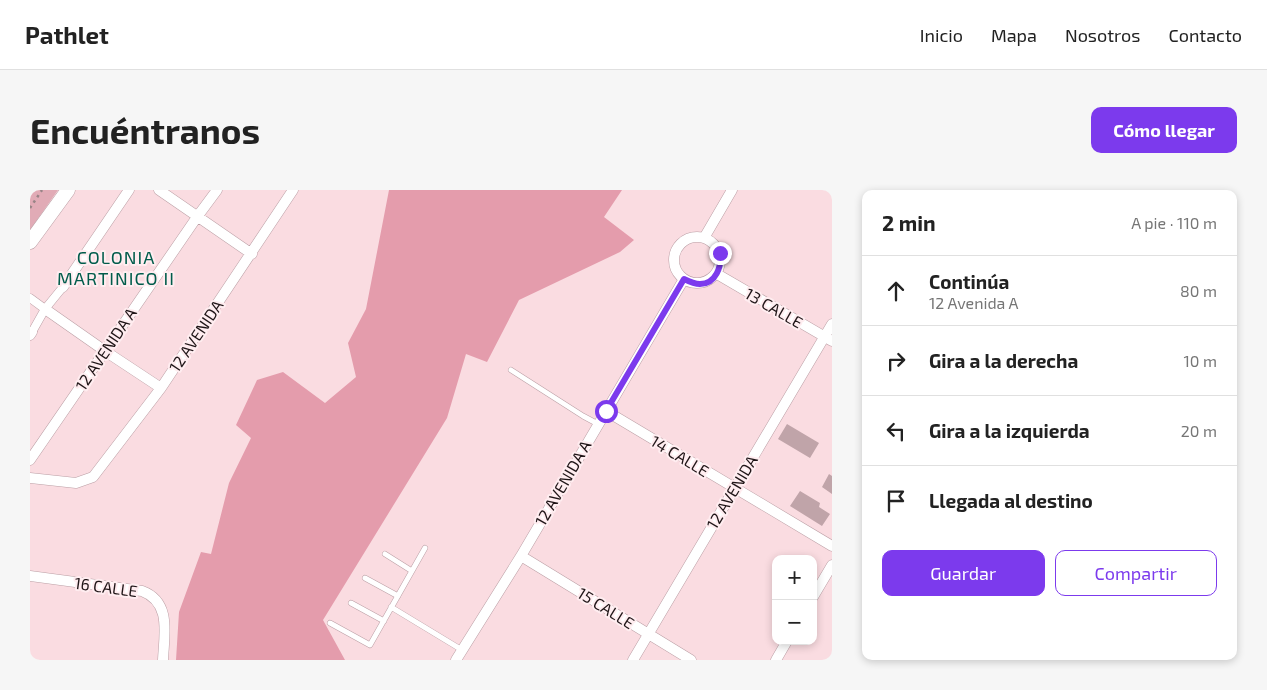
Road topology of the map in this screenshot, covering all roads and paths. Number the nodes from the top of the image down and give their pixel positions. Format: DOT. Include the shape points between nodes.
graph roads {
  1 [pos="42,190"];
  2 [pos="68,190"];
  3 [pos="129,190"];
  4 [pos="159,190"];
  5 [pos="217,190"];
  6 [pos="294,190"];
  7 [pos="732,190"];
  8 [pos="30,208"];
  9 [pos="197,217"];
  10 [pos="704,238"];
  11 [pos="30,242"];
  12 [pos="252,254"];
  13 [pos="717,274"];
  14 [pos="684,279"];
  15 [pos="63,286"];
  16 [pos="30,298"];
  17 [pos="45,309"];
  18 [pos="832,324"];
  19 [pos="31,334"];
  20 [pos="828,339"];
  21 [pos="105,351"];
  22 [pos="511,370"];
  23 [pos="161,388"];
  24 [pos="606,411"];
  25 [pos="598,424"];
  26 [pos="30,460"];
  27 [pos="30,478"];
  28 [pos="734,488"];
  29 [pos="832,546"];
  30 [pos="424,548"];
  31 [pos="385,554"];
  32 [pos="520,556"];
  33 [pos="832,565"];
  34 [pos="412,571"];
  35 [pos="30,576"];
  36 [pos="365,578"];
  37 [pos="817,590"];
  38 [pos="398,596"];
  39 [pos="351,603"];
  40 [pos="391,607"];
  41 [pos="384,621"];
  42 [pos="330,623"];
  43 [pos="648,635"];
  44 [pos="785,645"];
  45 [pos="462,650"];
  46 [pos="163,660"];
  47 [pos="456,660"];
  48 [pos="633,660"];
  49 [pos="691,660"];
  50 [pos="776,660"];
  1 -- 8 [label="path"];
  2 -- 11 [label="street"];
  3 -- 15 [label="street"];
  4 -- 9 [label="street"];
  5 -- 9 [label="street, 12 AVENIDA A"];
  6 -- 12 [label="street, 12 AVENIDA"];
  7 -- 10 [label="street"];
  9 -- 12 [label="street"];
  9 -- 21 [label="street, 12 AVENIDA A"];
  10 -- 13 [label="street" via="711,241 720,253"];
  10 -- 14 [label="street" via="689,238 678,247 675,268"];
  12 -- 23 [label="street, 12 AVENIDA"];
  13 -- 14 [label="street" via="700,284"];
  13 -- 20 [label="street, 13 CALLE"];
  14 -- 24 [label="street, 12 AVENIDA A"];
  15 -- 17 [label="street"];
  16 -- 17 [label="street"];
  17 -- 19 [label="street"];
  17 -- 21 [label="street"];
  18 -- 20 [label="street, 12 AVENIDA"];
  20 -- 28 [label="street, 12 AVENIDA"];
  21 -- 23 [label="street"];
  21 -- 26 [label="street, 12 AVENIDA A"];
  22 -- 25 [label="lane"];
  23 -- 27 [label="street, 12 AVENIDA" via="93,477 76,483"];
  24 -- 25 [label="street, 12 AVENIDA A"];
  24 -- 28 [label="street, 14 CALLE"];
  25 -- 32 [label="street, 12 AVENIDA A"];
  28 -- 29 [label="street, 14 CALLE"];
  28 -- 43 [label="street, 12 AVENIDA"];
  30 -- 34 [label="lane"];
  31 -- 34 [label="lane"];
  32 -- 43 [label="street, 15 CALLE"];
  32 -- 45 [label="street, 12 AVENIDA A"];
  33 -- 37 [label="street"];
  34 -- 38 [label="lane"];
  35 -- 46 [label="street, 16 CALLE" via="142,591 151,595 161,606 165,622"];
  36 -- 38 [label="lane"];
  38 -- 40 [label="lane"];
  39 -- 41 [label="lane"];
  40 -- 41 [label="lane"];
  40 -- 45 [label="lane"];
  41 -- 42 [label="lane" via="370,645"];
  43 -- 48 [label="street, 12 AVENIDA"];
  43 -- 49 [label="street, 15 CALLE"];
  44 -- 50 [label="street"];
  45 -- 47 [label="street, 12 AVENIDA A"];
}
